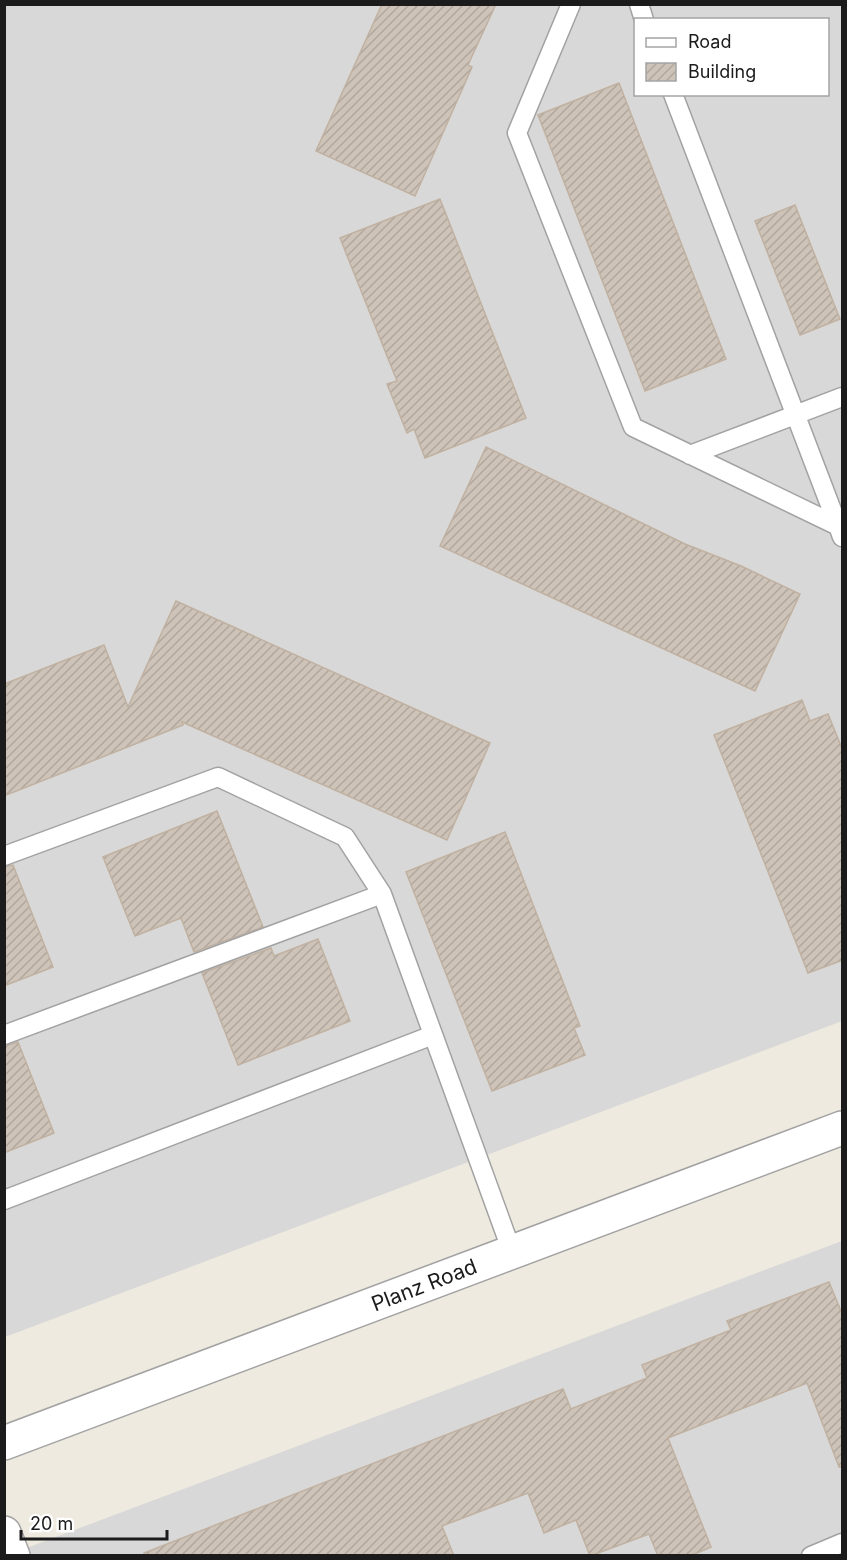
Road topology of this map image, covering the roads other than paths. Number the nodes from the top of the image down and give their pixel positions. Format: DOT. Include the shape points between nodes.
graph roads {
  1 [pos="571,4"];
  2 [pos="674,96"];
  3 [pos="843,397"];
  4 [pos="796,415"];
  5 [pos="690,455"];
  6 [pos="840,531"];
  7 [pos="4,856"];
  8 [pos="382,894"];
  9 [pos="4,1035"];
  10 [pos="433,1035"];
  11 [pos="843,1128"];
  12 [pos="4,1200"];
  13 [pos="512,1252"];
  14 [pos="4,1443"];
  15 [pos="4,1533"];
  16 [pos="843,1543"];
  17 [pos="13,1556"];
  18 [pos="811,1556"];
  1 -- 5 [label="lane" via="517,132 633,428"];
  2 -- 4 [label="lane"];
  3 -- 4 [label="lane"];
  4 -- 5 [label="lane"];
  4 -- 6 [label="lane"];
  5 -- 6 [label="lane"];
  7 -- 8 [label="lane" via="218,777 345,837"];
  8 -- 9 [label="lane"];
  8 -- 10 [label="lane"];
  10 -- 12 [label="lane"];
  10 -- 13 [label="lane"];
  11 -- 13 [label="street, Planz Road"];
  13 -- 14 [label="street, Planz Road"];
  15 -- 17 [label="street"];
  16 -- 18 [label="lane"];
}
